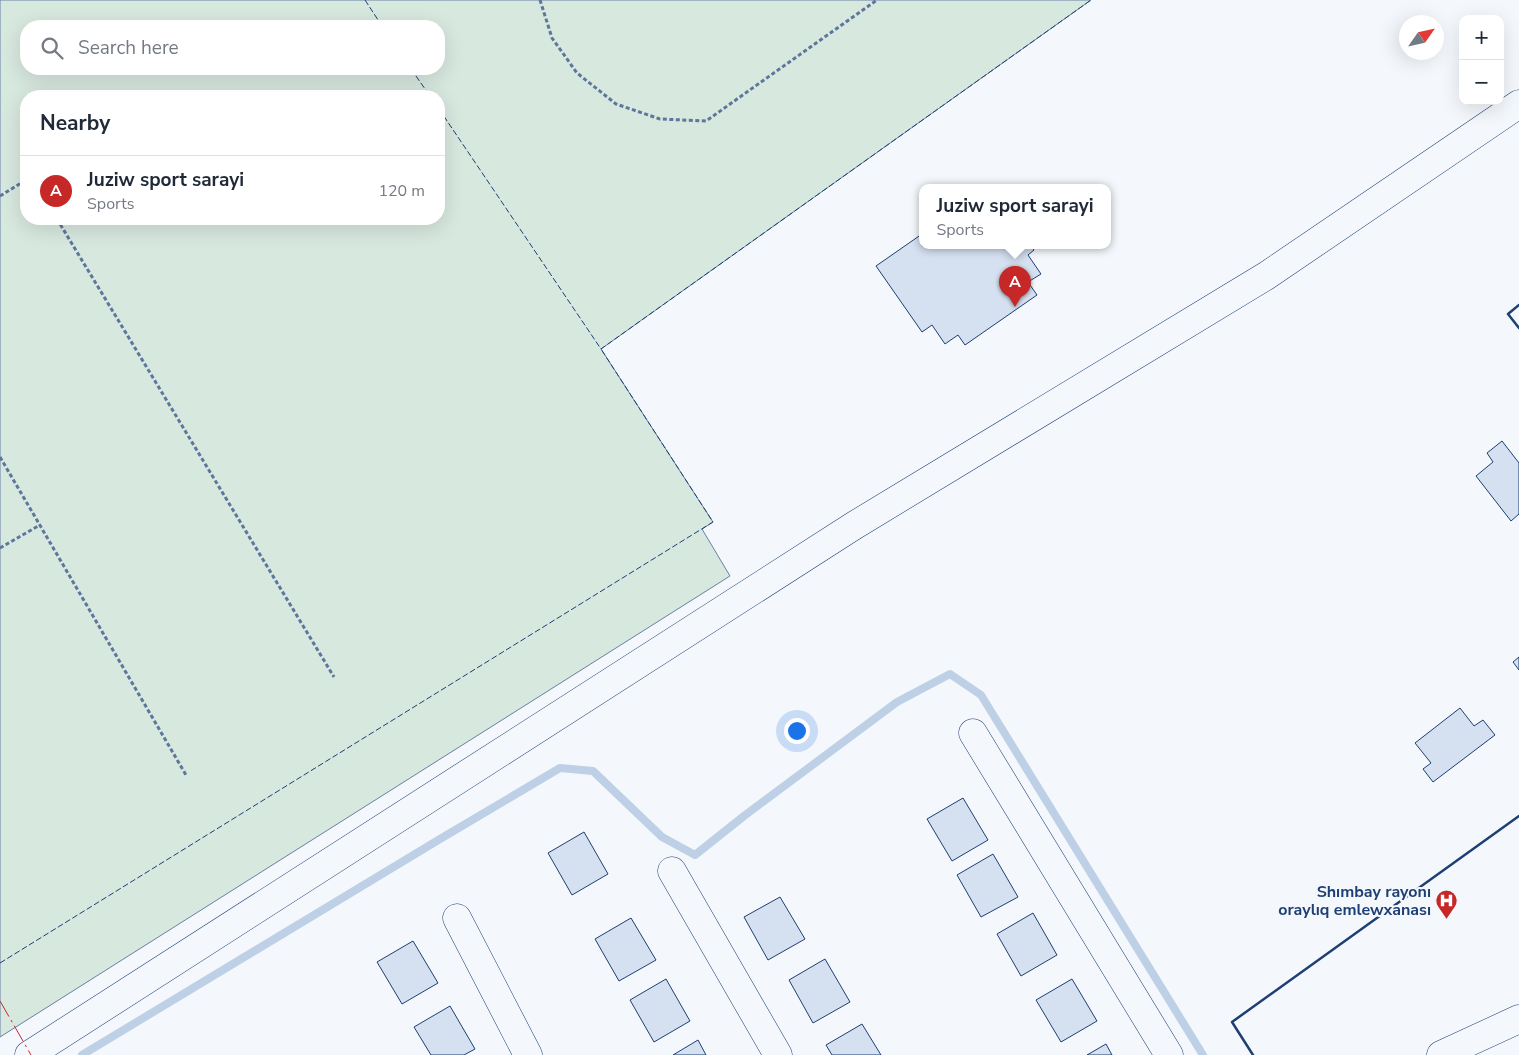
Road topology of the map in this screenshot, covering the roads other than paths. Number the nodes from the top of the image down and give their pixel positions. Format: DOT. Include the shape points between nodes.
graph roads {
  1 [pos="1519,104"];
  2 [pos="973,733"];
  3 [pos="672,870"];
  4 [pos="457,918"];
  5 [pos="1519,1019"];
  6 [pos="29,1055"];
  7 [pos="528,1055"];
  8 [pos="778,1055"];
  9 [pos="1169,1055"];
  10 [pos="1441,1055"];
  1 -- 6 [label="street" via="1266,276 854,525"];
  2 -- 9 [label="street"];
  3 -- 8 [label="street"];
  4 -- 7 [label="street"];
  5 -- 10 [label="street"];
}
